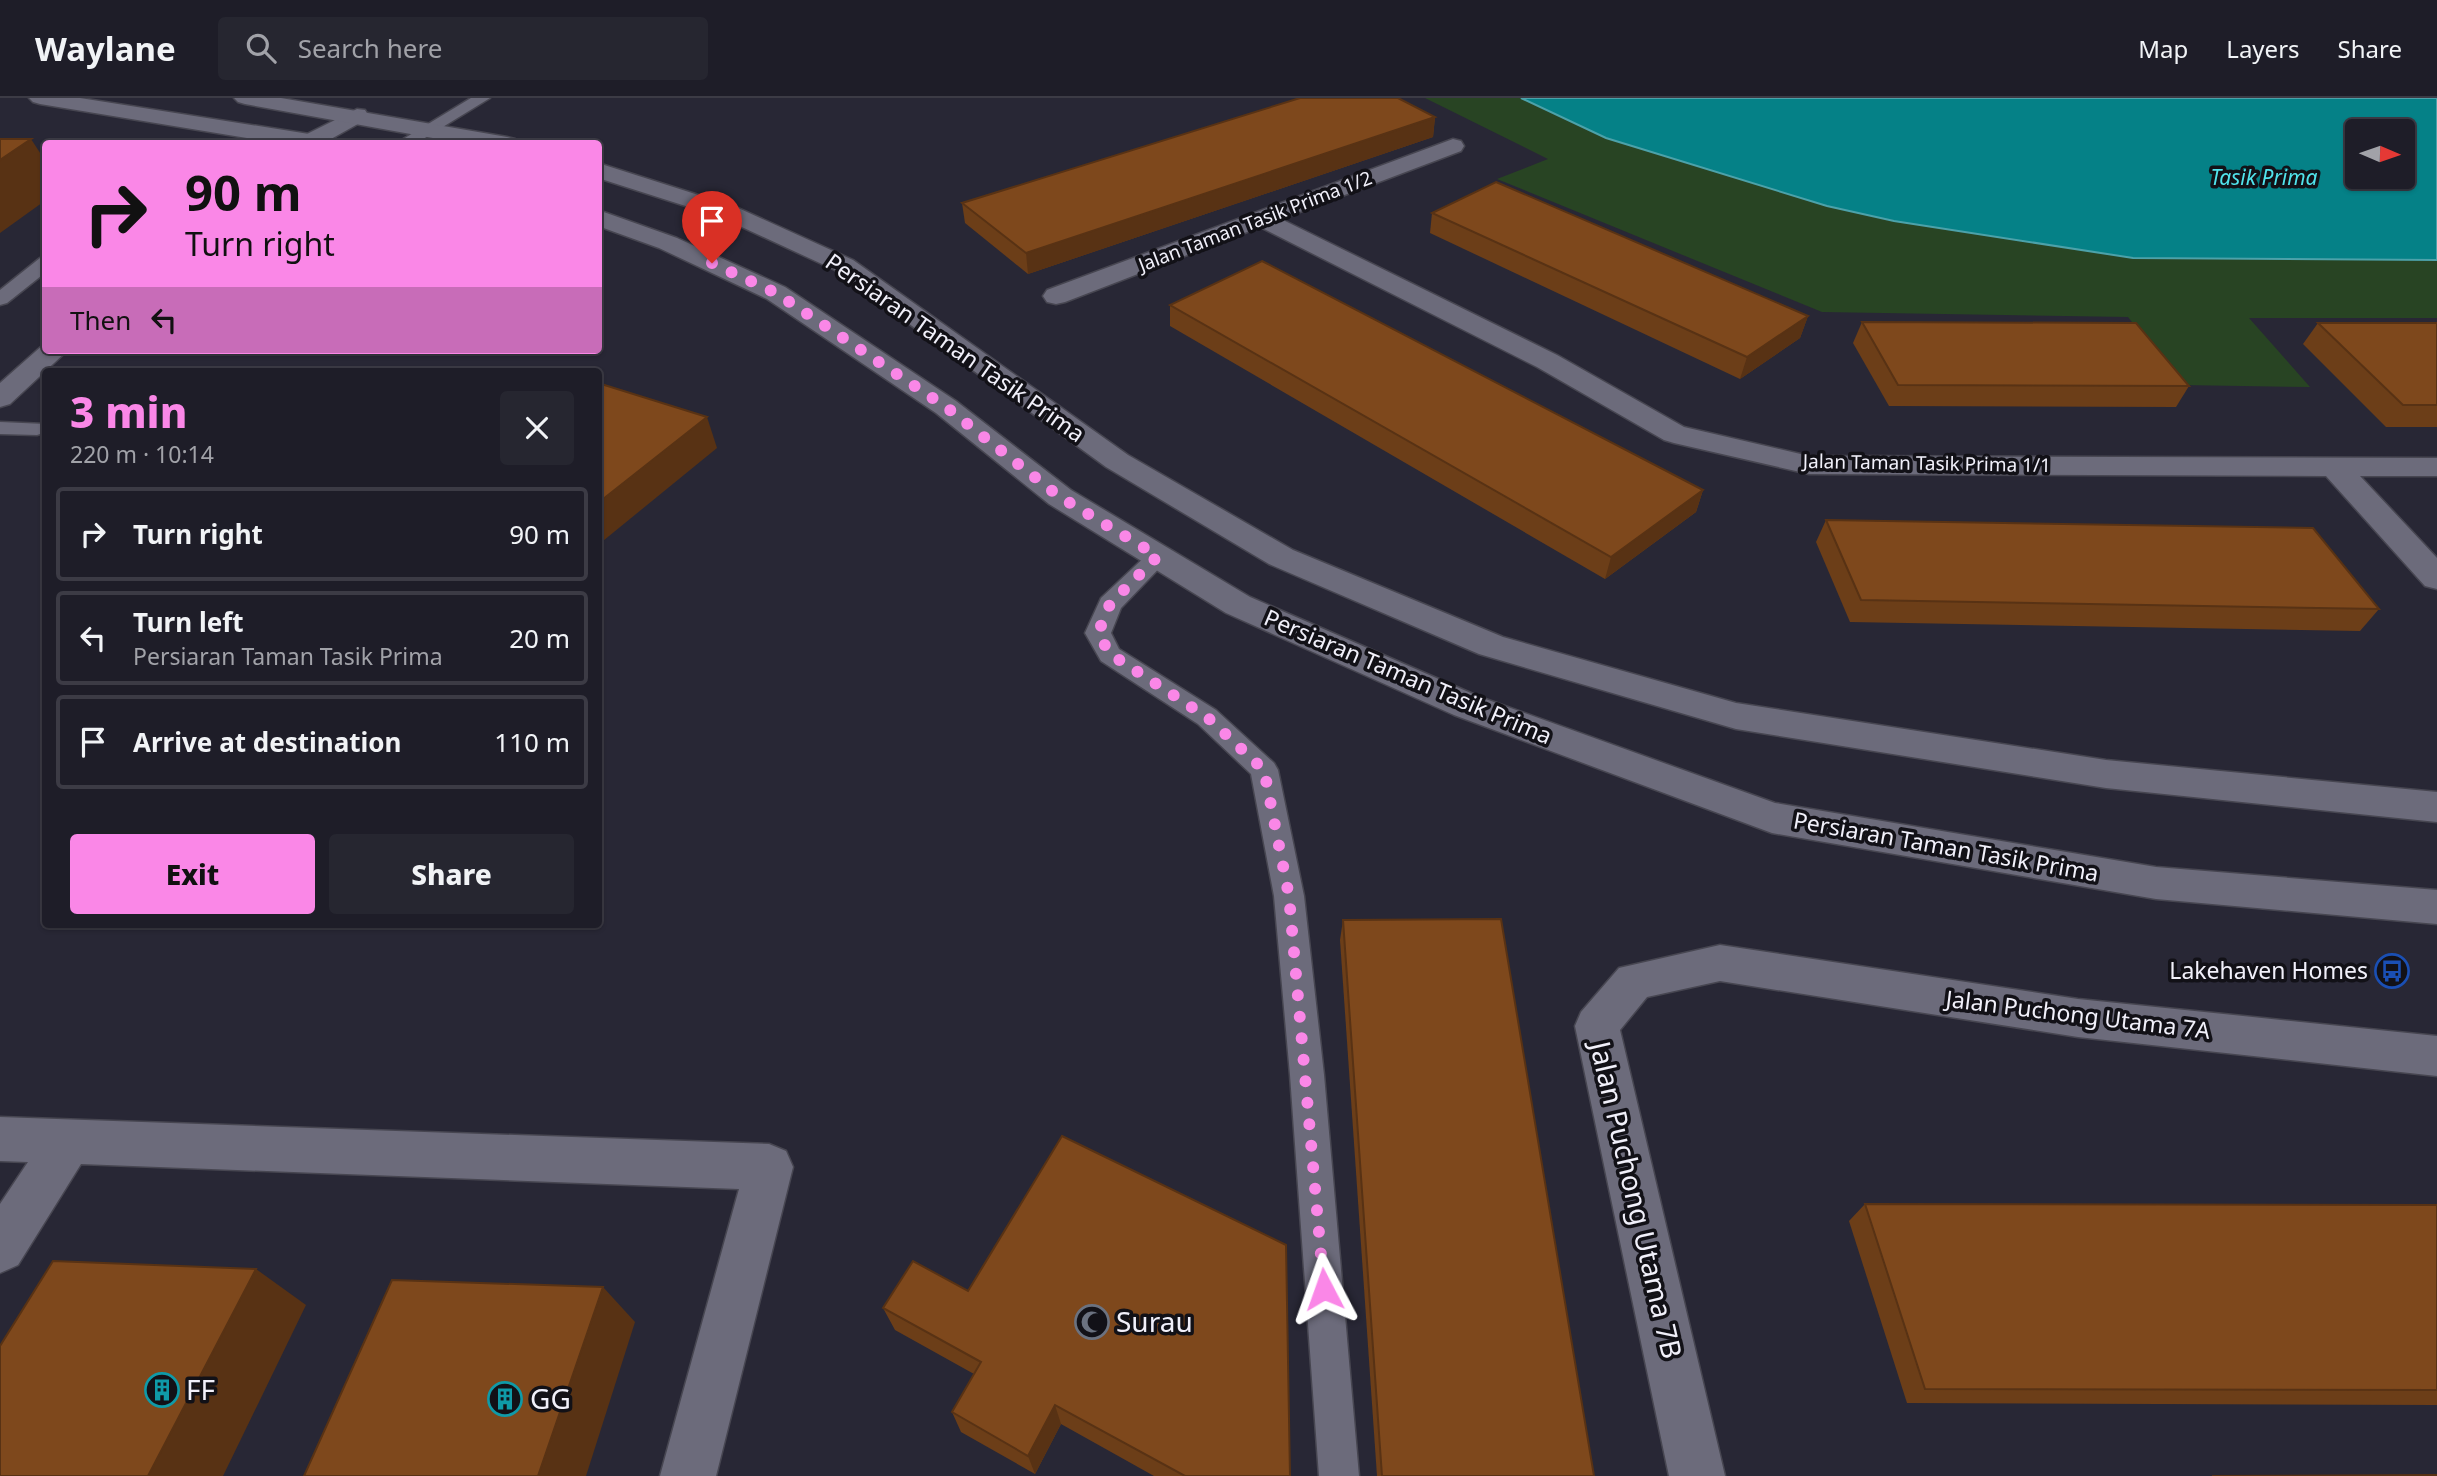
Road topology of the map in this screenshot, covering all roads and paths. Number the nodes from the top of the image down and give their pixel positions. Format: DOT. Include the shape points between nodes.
graph roads {
  1 [pos="40,98"];
  2 [pos="245,98"];
  3 [pos="482,98"];
  4 [pos="357,116"];
  5 [pos="429,129"];
  6 [pos="302,140"];
  7 [pos="318,140"];
  8 [pos="410,140"];
  9 [pos="486,140"];
  10 [pos="1453,146"];
  11 [pos="602,171"];
  12 [pos="602,218"];
  13 [pos="1262,219"];
  14 [pos="42,265"];
  15 [pos="1056,296"];
  16 [pos="0,299"];
  17 [pos="50,354"];
  18 [pos="0,398"];
  19 [pos="0,428"];
  20 [pos="37,429"];
  21 [pos="2334,466"];
  22 [pos="2437,467"];
  23 [pos="1158,556"];
  24 [pos="2437,578"];
  25 [pos="2437,807"];
  26 [pos="2437,907"];
  27 [pos="1720,963"];
  28 [pos="2437,1056"];
  29 [pos="0,1139"];
  30 [pos="69,1141"];
  31 [pos="0,1248"];
  32 [pos="688,1476"];
  33 [pos="1339,1476"];
  34 [pos="1697,1476"];
  1 -- 6 [label="main road"];
  2 -- 4 [label="main road"];
  3 -- 5 [label="lane"];
  4 -- 5 [label="main road"];
  4 -- 7 [label="main road"];
  5 -- 8 [label="lane"];
  5 -- 9 [label="main road"];
  10 -- 13 [label="main road, Jalan Taman Tasik Prima 1/2"];
  11 -- 25 [label="main road, Persiaran Taman Tasik Prima" via="728,212 844,265 1117,461 1281,557 1491,646 1736,716 2106,774"];
  12 -- 23 [label="main road, Persiaran Taman Tasik Prima" via="776,293 946,407 1060,497"];
  13 -- 15 [label="main road, Jalan Taman Tasik Prima 1/2"];
  13 -- 21 [label="main road, Jalan Taman Tasik Prima 1/1" via="1547,360 1674,434 1809,464"];
  14 -- 16 [label="lane"];
  17 -- 18 [label="main road"];
  19 -- 20 [label="lane"];
  21 -- 22 [label="main road, Jalan Taman Tasik Prima 1/1"];
  21 -- 24 [label="main road"];
  23 -- 26 [label="main road, Persiaran Taman Tasik Prima" via="1238,605 1467,706 1772,818 2156,883"];
  23 -- 33 [label="lane" via="1110,604 1098,633 1110,654 1207,717 1264,770 1289,896"];
  27 -- 28 [label="main road, Jalan Puchong Utama 7A" via="2078,1018"];
  27 -- 34 [label="main road, Jalan Puchong Utama 7B" via="1634,981 1597,1026"];
  29 -- 30 [label="main road"];
  30 -- 31 [label="main road"];
  30 -- 32 [label="main road" via="769,1167"];
}
